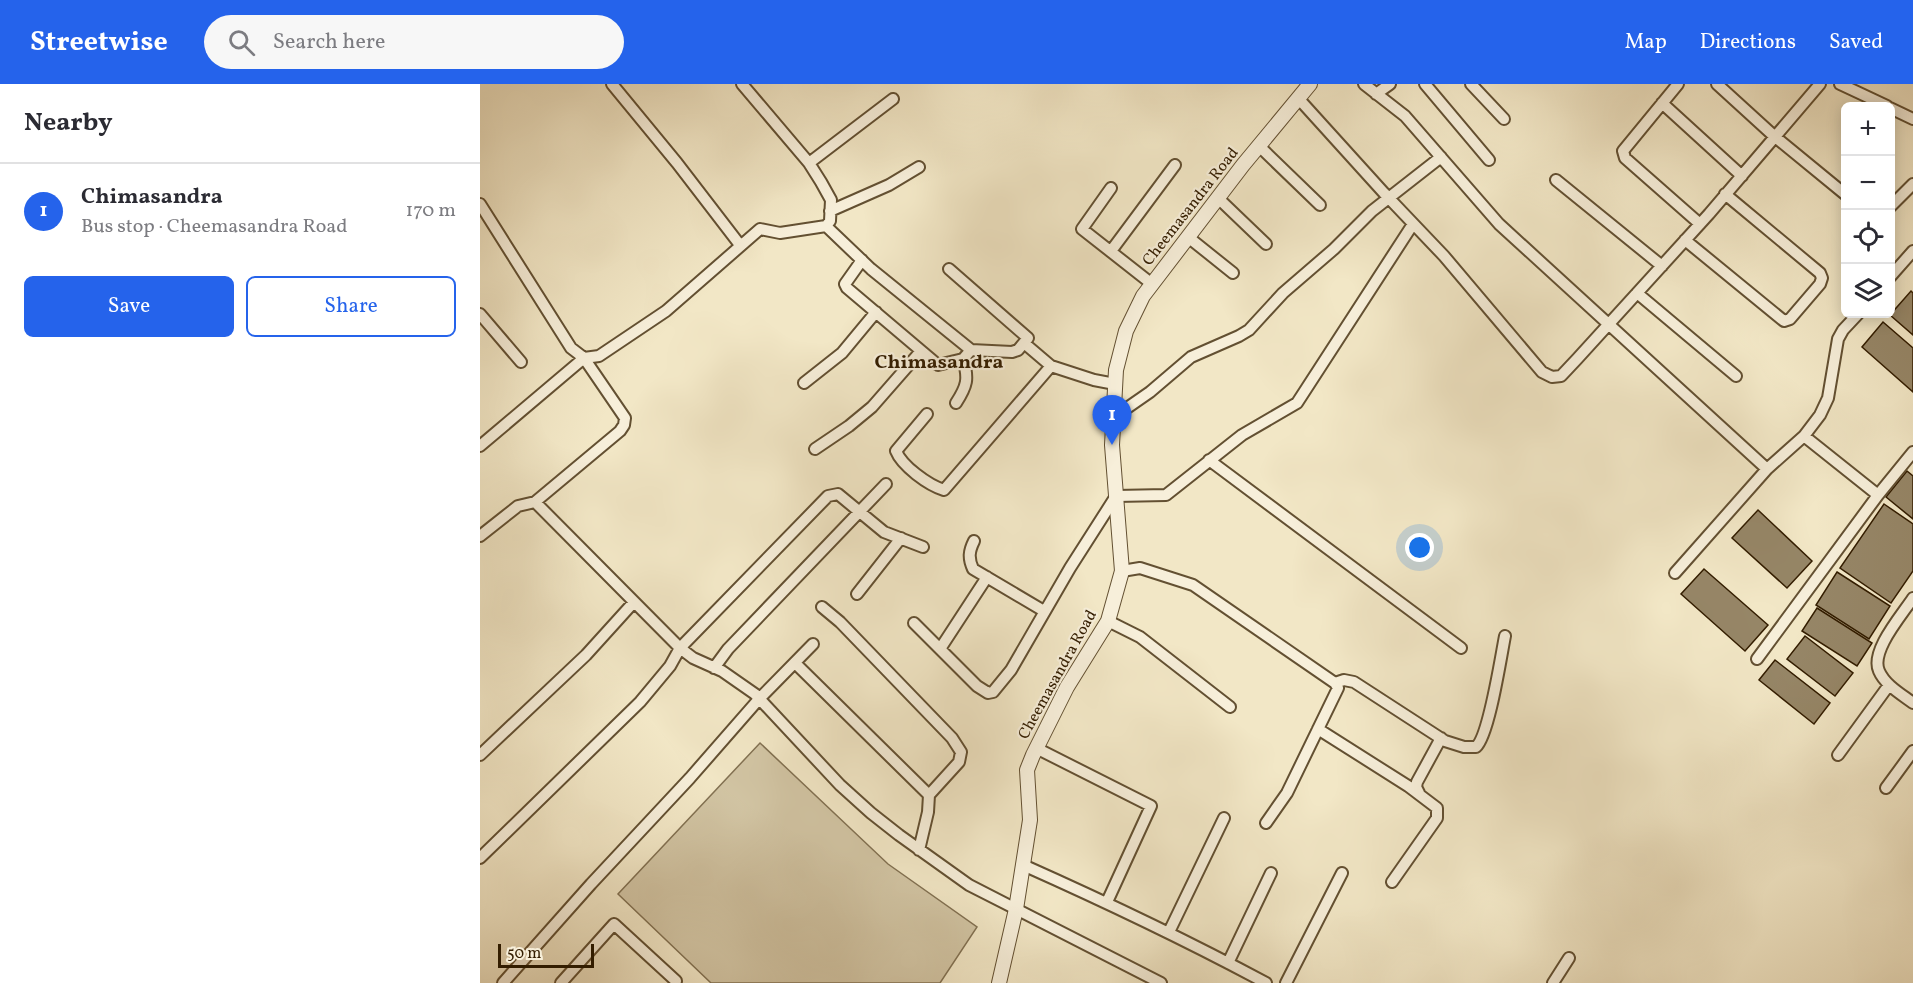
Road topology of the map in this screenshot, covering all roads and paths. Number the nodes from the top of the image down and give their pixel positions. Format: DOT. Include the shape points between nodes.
graph roads {
  1 [pos="612,84"];
  2 [pos="742,84"];
  3 [pos="1310,84"];
  4 [pos="1364,84"];
  5 [pos="1390,84"];
  6 [pos="1425,84"];
  7 [pos="1471,84"];
  8 [pos="1678,84"];
  9 [pos="1718,84"];
  10 [pos="1820,84"];
  11 [pos="1840,84"];
  12 [pos="1376,94"];
  13 [pos="1298,98"];
  14 [pos="893,99"];
  15 [pos="1878,102"];
  16 [pos="1662,104"];
  17 [pos="1895,110"];
  18 [pos="1504,119"];
  19 [pos="1913,119"];
  20 [pos="1774,136"];
  21 [pos="1259,146"];
  22 [pos="1441,157"];
  23 [pos="1489,160"];
  24 [pos="809,163"];
  25 [pos="1175,165"];
  26 [pos="920,167"];
  27 [pos="1742,176"];
  28 [pos="1556,180"];
  29 [pos="1913,184"];
  30 [pos="1111,188"];
  31 [pos="1841,192"];
  32 [pos="1725,194"];
  33 [pos="1388,197"];
  34 [pos="1218,198"];
  35 [pos="1895,202"];
  36 [pos="480,204"];
  37 [pos="1320,206"];
  38 [pos="830,211"];
  39 [pos="1413,224"];
  40 [pos="1700,224"];
  41 [pos="826,226"];
  42 [pos="1188,237"];
  43 [pos="1685,240"];
  44 [pos="1266,244"];
  45 [pos="740,245"];
  46 [pos="1111,251"];
  47 [pos="1913,251"];
  48 [pos="862,260"];
  49 [pos="1662,266"];
  50 [pos="949,269"];
  51 [pos="1895,271"];
  52 [pos="1233,273"];
  53 [pos="1152,284"];
  54 [pos="1637,293"];
  55 [pos="876,312"];
  56 [pos="480,314"];
  57 [pos="1854,318"];
  58 [pos="1608,324"];
  59 [pos="1024,343"];
  60 [pos="971,350"];
  61 [pos="921,351"];
  62 [pos="584,358"];
  63 [pos="963,360"];
  64 [pos="521,362"];
  65 [pos="1052,366"];
  66 [pos="1736,376"];
  67 [pos="804,382"];
  68 [pos="1115,384"];
  69 [pos="956,403"];
  70 [pos="927,414"];
  71 [pos="1114,417"];
  72 [pos="1804,436"];
  73 [pos="480,446"];
  74 [pos="815,449"];
  75 [pos="1913,452"];
  76 [pos="1209,460"];
  77 [pos="1767,469"];
  78 [pos="886,484"];
  79 [pos="1878,495"];
  80 [pos="1116,496"];
  81 [pos="535,502"];
  82 [pos="860,512"];
  83 [pos="480,536"];
  84 [pos="902,538"];
  85 [pos="974,541"];
  86 [pos="924,547"];
  87 [pos="1122,571"];
  88 [pos="1675,573"];
  89 [pos="987,577"];
  90 [pos="857,594"];
  91 [pos="1913,598"];
  92 [pos="634,602"];
  93 [pos="822,607"];
  94 [pos="1044,611"];
  95 [pos="1108,621"];
  96 [pos="914,623"];
  97 [pos="1505,636"];
  98 [pos="813,644"];
  99 [pos="680,648"];
  100 [pos="1461,648"];
  101 [pos="940,649"];
  102 [pos="1757,659"];
  103 [pos="795,663"];
  104 [pos="714,668"];
  105 [pos="1335,683"];
  106 [pos="1889,685"];
  107 [pos="759,699"];
  108 [pos="1913,703"];
  109 [pos="1230,707"];
  110 [pos="1318,729"];
  111 [pos="1441,738"];
  112 [pos="1036,748"];
  113 [pos="1913,751"];
  114 [pos="480,754"];
  115 [pos="1838,755"];
  116 [pos="1886,788"];
  117 [pos="1419,794"];
  118 [pos="929,795"];
  119 [pos="1224,818"];
  120 [pos="1266,823"];
  121 [pos="919,850"];
  122 [pos="480,858"];
  123 [pos="1023,865"];
  124 [pos="1271,873"];
  125 [pos="1342,873"];
  126 [pos="1392,882"];
  127 [pos="1107,902"];
  128 [pos="1016,909"];
  129 [pos="1169,932"];
  130 [pos="1569,958"];
  131 [pos="1228,963"];
  132 [pos="676,981"];
  133 [pos="503,983"];
  134 [pos="561,983"];
  135 [pos="999,983"];
  136 [pos="1161,983"];
  137 [pos="1266,983"];
  138 [pos="1286,983"];
  139 [pos="1553,983"];
  1 -- 45 [label="street"];
  2 -- 24 [label="street"];
  3 -- 13 [label="street, Cheemasandra Road"];
  4 -- 12 [label="street"];
  5 -- 12 [label="street"];
  6 -- 23 [label="street"];
  7 -- 18 [label="street"];
  8 -- 16 [label="street"];
  9 -- 20 [label="street"];
  10 -- 20 [label="street"];
  11 -- 15 [label="street"];
  12 -- 22 [label="street" via="1405,116"];
  13 -- 21 [label="street, Cheemasandra Road"];
  13 -- 33 [label="street"];
  14 -- 24 [label="street"];
  16 -- 27 [label="street"];
  16 -- 40 [label="street" via="1625,147 1625,158"];
  17 -- 19 [label="street"];
  20 -- 27 [label="street"];
  20 -- 31 [label="street"];
  21 -- 34 [label="street, Cheemasandra Road"];
  21 -- 37 [label="street"];
  22 -- 33 [label="street"];
  22 -- 58 [label="street" via="1500,224"];
  24 -- 38 [label="street" via="831,200"];
  25 -- 46 [label="street"];
  26 -- 38 [label="street"];
  27 -- 32 [label="street"];
  28 -- 49 [label="street"];
  29 -- 35 [label="street"];
  30 -- 46 [label="street" via="1082,229"];
  32 -- 40 [label="street"];
  32 -- 43 [label="street" via="1820,273 1820,284 1790,320 1784,321"];
  33 -- 39 [label="street"];
  33 -- 71 [label="street" via="1283,293 1249,330 1191,357"];
  34 -- 42 [label="street, Cheemasandra Road"];
  34 -- 44 [label="street"];
  36 -- 62 [label="street" via="571,348"];
  38 -- 41 [label="street"];
  39 -- 58 [label="street" via="1548,376 1556,377 1566,371"];
  39 -- 76 [label="street" via="1297,403 1248,431"];
  40 -- 43 [label="street"];
  41 -- 45 [label="street" via="780,233 760,229"];
  41 -- 48 [label="street"];
  42 -- 52 [label="street"];
  42 -- 53 [label="street, Cheemasandra Road"];
  43 -- 49 [label="street"];
  45 -- 62 [label="street" via="666,311 599,356"];
  46 -- 53 [label="street"];
  47 -- 51 [label="street"];
  48 -- 55 [label="street" via="845,284"];
  48 -- 60 [label="street"];
  49 -- 54 [label="street"];
  50 -- 59 [label="street" via="1028,338"];
  53 -- 68 [label="street, Cheemasandra Road" via="1126,331"];
  54 -- 58 [label="street"];
  54 -- 66 [label="street"];
  55 -- 61 [label="street"];
  55 -- 67 [label="street" via="842,353"];
  56 -- 64 [label="street"];
  57 -- 72 [label="street" via="1838,339 1824,408"];
  58 -- 77 [label="street"];
  59 -- 60 [label="street" via="1012,352"];
  59 -- 65 [label="street"];
  60 -- 63 [label="street"];
  61 -- 63 [label="street" via="938,365"];
  61 -- 74 [label="street" via="872,407"];
  62 -- 73 [label="street"];
  62 -- 81 [label="street" via="625,418 624,425"];
  63 -- 69 [label="street" via="967,379"];
  65 -- 68 [label="street"];
  65 -- 70 [label="street" via="944,490 931,486 896,451"];
  68 -- 71 [label="street, Cheemasandra Road"];
  71 -- 80 [label="street, Cheemasandra Road"];
  72 -- 77 [label="street"];
  72 -- 79 [label="street"];
  75 -- 79 [label="street"];
  76 -- 80 [label="street" via="1166,495"];
  76 -- 100 [label="street"];
  77 -- 88 [label="street"];
  78 -- 82 [label="street"];
  79 -- 102 [label="street"];
  80 -- 87 [label="street, Cheemasandra Road"];
  80 -- 94 [label="street"];
  81 -- 83 [label="street" via="518,506"];
  81 -- 92 [label="street"];
  82 -- 84 [label="street" via="884,532"];
  82 -- 99 [label="street" via="838,494 828,496"];
  82 -- 104 [label="street"];
  84 -- 86 [label="street"];
  84 -- 90 [label="street"];
  85 -- 89 [label="street" via="969,551 970,562 973,569"];
  87 -- 95 [label="street, Cheemasandra Road"];
  87 -- 105 [label="street" via="1140,568 1193,585"];
  89 -- 94 [label="street"];
  89 -- 101 [label="street"];
  91 -- 106 [label="street" via="1880,647 1879,671"];
  92 -- 99 [label="street"];
  92 -- 114 [label="street" via="586,655"];
  93 -- 118 [label="street" via="952,738 961,752 959,762"];
  94 -- 101 [label="street" via="1011,670 993,692 977,686"];
  95 -- 109 [label="street" via="1140,637"];
  95 -- 112 [label="street, Cheemasandra Road" via="1067,687"];
  96 -- 101 [label="street"];
  97 -- 111 [label="street" via="1480,743 1464,747"];
  98 -- 103 [label="street"];
  99 -- 104 [label="street"];
  99 -- 122 [label="street" via="640,702"];
  103 -- 107 [label="street"];
  103 -- 118 [label="street"];
  104 -- 107 [label="street"];
  105 -- 110 [label="street" via="1338,688"];
  105 -- 111 [label="street" via="1354,682"];
  106 -- 108 [label="street"];
  106 -- 115 [label="street"];
  107 -- 121 [label="street" via="840,785"];
  107 -- 133 [label="street"];
  110 -- 117 [label="street"];
  110 -- 120 [label="street" via="1287,793"];
  111 -- 117 [label="street" via="1417,782"];
  112 -- 123 [label="street, Cheemasandra Road" via="1027,770 1030,820"];
  112 -- 127 [label="street" via="1151,806"];
  113 -- 116 [label="street"];
  117 -- 126 [label="street" via="1437,808 1437,818"];
  118 -- 121 [label="street"];
  119 -- 129 [label="street"];
  121 -- 128 [label="street" via="969,885"];
  123 -- 127 [label="street"];
  123 -- 128 [label="street, Cheemasandra Road"];
  124 -- 131 [label="street"];
  125 -- 138 [label="street"];
  127 -- 129 [label="street"];
  128 -- 135 [label="street, Cheemasandra Road"];
  128 -- 136 [label="street"];
  129 -- 131 [label="street"];
  130 -- 139 [label="street"];
  131 -- 137 [label="street"];
  132 -- 134 [label="street" via="614,924"];
}
